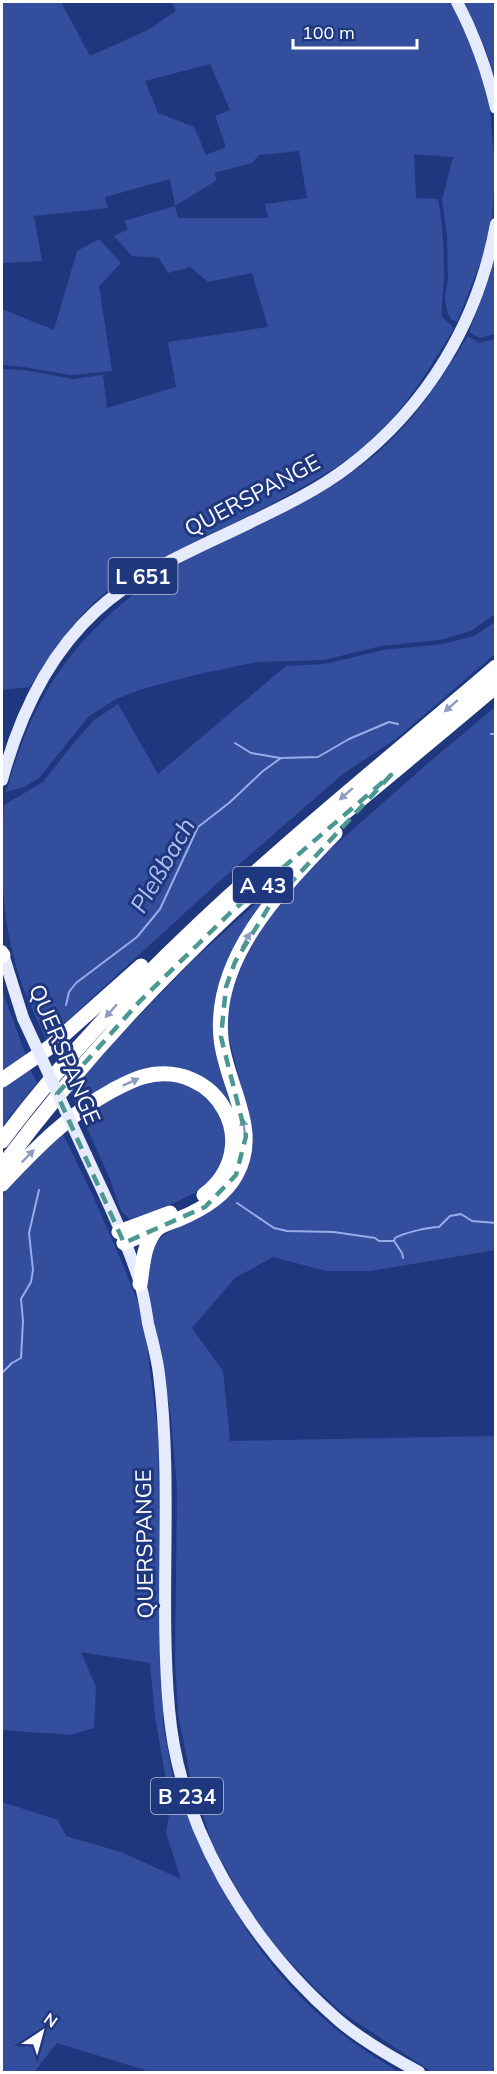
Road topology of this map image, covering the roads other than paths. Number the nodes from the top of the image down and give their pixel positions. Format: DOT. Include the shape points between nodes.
graph roads {
  1 [pos="457,2"];
  2 [pos="495,108"];
  3 [pos="495,224"];
  4 [pos="495,667"];
  5 [pos="495,686"];
  6 [pos="391,775"];
  7 [pos="2,780"];
  8 [pos="197,925"];
  9 [pos="2,954"];
  10 [pos="2,1080"];
  11 [pos="2,1141"];
  12 [pos="2,1167"];
  13 [pos="2,1184"];
  14 [pos="156,1229"];
  15 [pos="122,1237"];
  16 [pos="140,1284"];
  17 [pos="418,2073"];
  1 -- 2 [label="main road" via="487,72"];
  3 -- 7 [label="main road, QUERSPANGE / L 651" via="481,279 461,330 423,393 395,427 346,469 288,504 148,573 95,612 63,648 29,703"];
  4 -- 8 [label="highway, A 43, one-way"];
  5 -- 6 [label="highway, A 43"];
  6 -- 12 [label="highway, A 43" via="230,913 140,1001 65,1084"];
  14 -- 6 [label="highway, one-way" via="217,1198 236,1175 242,1160 246,1136 221,1037 226,987 246,939 320,848"];
  8 -- 10 [label="highway" via="154,955 50,1047"];
  8 -- 11 [label="highway, A 43, one-way" via="123,998 39,1092"];
  9 -- 15 [label="main road, QUERSPANGE / B 234, bridge" via="23,1018"];
  13 -- 15 [label="highway, one-way" via="68,1118 101,1096 143,1077 168,1074 196,1080 224,1107 232,1132 231,1159 217,1183 194,1202"];
  14 -- 15 [label="highway"];
  14 -- 16 [label="highway" via="143,1261"];
  15 -- 16 [label="main road, QUERSPANGE / B 234"];
  16 -- 17 [label="main road, QUERSPANGE / B 234" via="159,1371 164,1429 169,1709 186,1793 207,1846 244,1914 296,1979 338,2020"];
}
